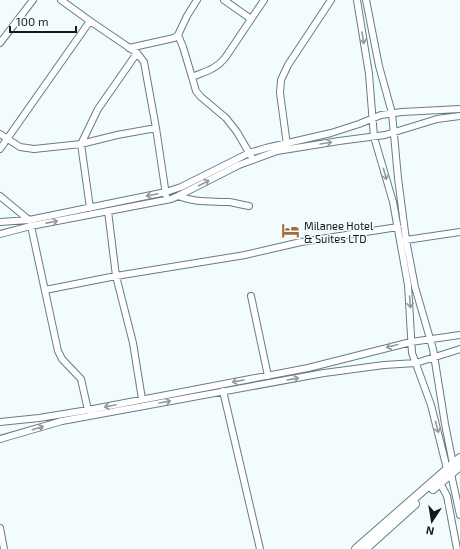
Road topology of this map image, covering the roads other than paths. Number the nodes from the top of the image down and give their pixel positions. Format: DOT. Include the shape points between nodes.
graph roads {
  1 [pos="33,0"];
  2 [pos="61,0"];
  3 [pos="198,0"];
  4 [pos="224,0"];
  5 [pos="264,0"];
  6 [pos="331,0"];
  7 [pos="357,0"];
  8 [pos="366,0"];
  9 [pos="251,20"];
  10 [pos="90,21"];
  11 [pos="178,35"];
  12 [pos="0,43"];
  13 [pos="129,48"];
  14 [pos="137,53"];
  15 [pos="192,77"];
  16 [pos="460,109"];
  17 [pos="392,113"];
  18 [pos="460,116"];
  19 [pos="372,119"];
  20 [pos="156,128"];
  21 [pos="394,132"];
  22 [pos="0,134"];
  23 [pos="374,137"];
  24 [pos="7,139"];
  25 [pos="81,144"];
  26 [pos="287,146"];
  27 [pos="0,149"];
  28 [pos="249,153"];
  29 [pos="253,159"];
  30 [pos="166,192"];
  31 [pos="0,196"];
  32 [pos="178,196"];
  33 [pos="166,200"];
  34 [pos="249,206"];
  35 [pos="90,208"];
  36 [pos="108,211"];
  37 [pos="0,222"];
  38 [pos="30,223"];
  39 [pos="398,227"];
  40 [pos="460,232"];
  41 [pos="0,234"];
  42 [pos="406,240"];
  43 [pos="116,276"];
  44 [pos="45,290"];
  45 [pos="251,296"];
  46 [pos="460,334"];
  47 [pos="430,339"];
  48 [pos="411,342"];
  49 [pos="460,349"];
  50 [pos="434,358"];
  51 [pos="416,363"];
  52 [pos="268,376"];
  53 [pos="223,391"];
  54 [pos="142,399"];
  55 [pos="88,410"];
  56 [pos="0,422"];
  57 [pos="0,439"];
  58 [pos="460,458"];
  59 [pos="453,468"];
  60 [pos="440,483"];
  61 [pos="460,515"];
  62 [pos="0,528"];
  63 [pos="4,549"];
  64 [pos="260,549"];
  65 [pos="356,549"];
  66 [pos="365,549"];
  67 [pos="457,549"];
  1 -- 12 [label="street"];
  2 -- 10 [label="street"];
  3 -- 11 [label="street"];
  4 -- 9 [label="street"];
  5 -- 9 [label="street"];
  6 -- 26 [label="street" via="288,65 282,80 280,93"];
  7 -- 19 [label="street, one-way" via="369,74"];
  8 -- 17 [label="street" via="379,66"];
  9 -- 15 [label="street" via="219,66"];
  10 -- 13 [label="street"];
  10 -- 24 [label="street"];
  11 -- 13 [label="street" via="172,39"];
  11 -- 15 [label="street"];
  13 -- 14 [label="street"];
  14 -- 20 [label="street" via="144,62"];
  14 -- 25 [label="street" via="98,109"];
  15 -- 28 [label="street" via="196,92 226,118"];
  16 -- 17 [label="street"];
  17 -- 19 [label="street"];
  17 -- 21 [label="street"];
  18 -- 21 [label="street" via="437,119"];
  19 -- 23 [label="street"];
  19 -- 26 [label="street"];
  20 -- 25 [label="street"];
  20 -- 30 [label="street"];
  21 -- 23 [label="street"];
  21 -- 42 [label="street"];
  22 -- 24 [label="street"];
  26 -- 23 [label="street, one-way"];
  23 -- 39 [label="street, one-way"];
  24 -- 25 [label="street" via="27,149"];
  24 -- 27 [label="street"];
  25 -- 35 [label="street"];
  26 -- 28 [label="street"];
  26 -- 29 [label="street"];
  28 -- 29 [label="street"];
  28 -- 30 [label="street"];
  32 -- 29 [label="street, one-way"];
  30 -- 33 [label="street"];
  30 -- 35 [label="street, one-way"];
  31 -- 38 [label="street"];
  32 -- 33 [label="street"];
  32 -- 34 [label="street" via="198,202 231,202"];
  33 -- 36 [label="street"];
  35 -- 38 [label="street"];
  38 -- 36 [label="street, one-way"];
  36 -- 43 [label="street"];
  37 -- 38 [label="street"];
  38 -- 41 [label="street"];
  38 -- 44 [label="street"];
  39 -- 43 [label="street" via="297,243 244,256"];
  39 -- 48 [label="street, one-way" via="409,295"];
  40 -- 42 [label="street"];
  42 -- 47 [label="street" via="415,287"];
  43 -- 44 [label="street"];
  43 -- 54 [label="street" via="133,343"];
  44 -- 55 [label="street" via="58,351 81,379"];
  45 -- 52 [label="street"];
  46 -- 47 [label="street"];
  47 -- 48 [label="street"];
  47 -- 50 [label="street"];
  48 -- 51 [label="street"];
  48 -- 52 [label="street, one-way"];
  49 -- 50 [label="street"];
  50 -- 51 [label="street"];
  50 -- 59 [label="street"];
  53 -- 51 [label="street, one-way" via="332,372"];
  51 -- 59 [label="street, one-way"];
  52 -- 54 [label="street, one-way"];
  57 -- 53 [label="street, one-way" via="62,421"];
  53 -- 64 [label="street"];
  54 -- 55 [label="street, one-way"];
  55 -- 56 [label="street"];
  58 -- 59 [label="main road"];
  59 -- 60 [label="main road"];
  59 -- 61 [label="street"];
  59 -- 65 [label="main road"];
  60 -- 66 [label="main road"];
  60 -- 67 [label="street" via="447,496"];
  62 -- 63 [label="street"];
}
